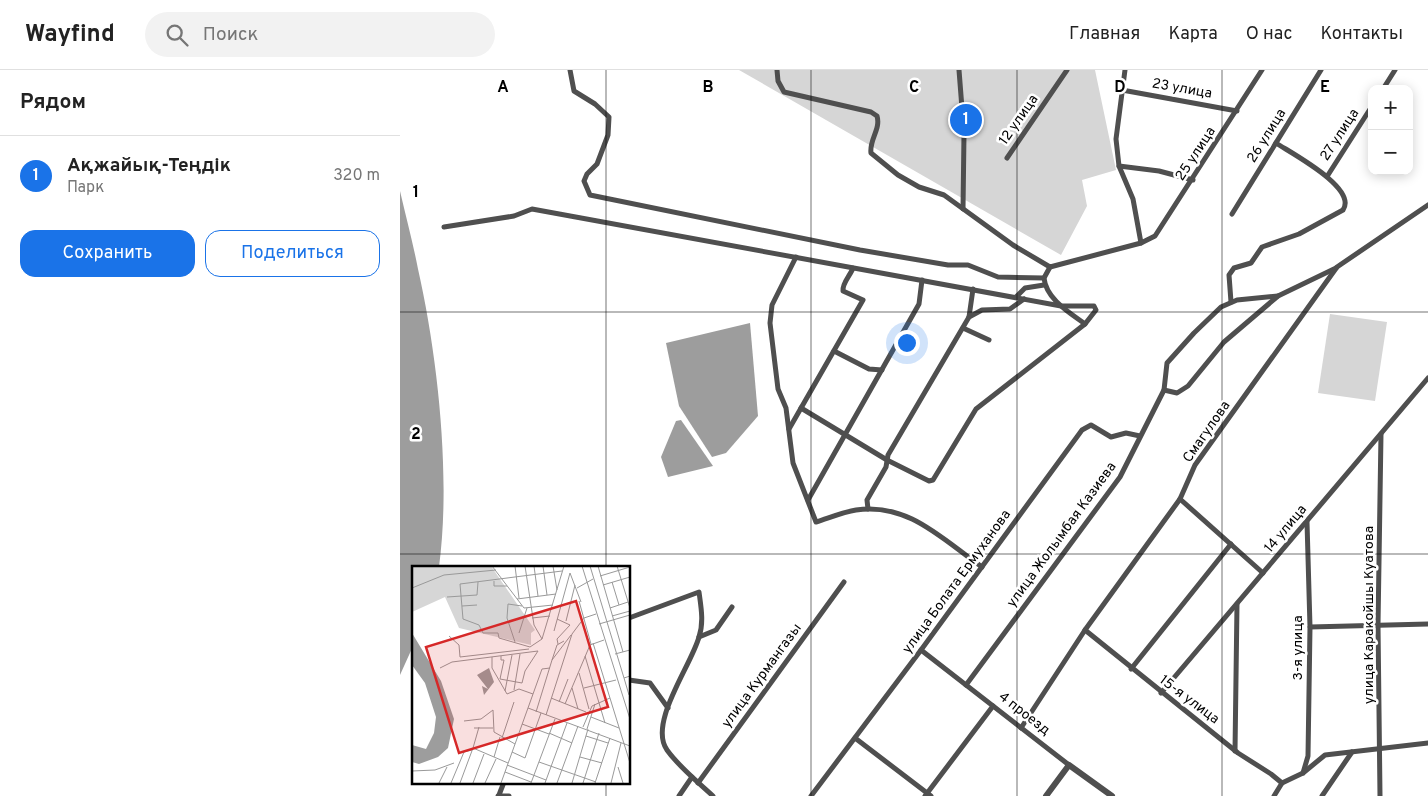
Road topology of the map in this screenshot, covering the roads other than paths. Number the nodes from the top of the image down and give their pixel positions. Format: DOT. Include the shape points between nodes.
graph roads {
  1 [pos="570,70"];
  2 [pos="777,70"];
  3 [pos="959,70"];
  4 [pos="1067,70"];
  5 [pos="1125,70"];
  6 [pos="1262,70"];
  7 [pos="1321,70"];
  8 [pos="1395,70"];
  9 [pos="1386,85"];
  10 [pos="1122,90"];
  11 [pos="1237,111"];
  12 [pos="1368,112"];
  13 [pos="1276,143"];
  14 [pos="1007,158"];
  15 [pos="1119,166"];
  16 [pos="1328,176"];
  17 [pos="1193,180"];
  18 [pos="1428,205"];
  19 [pos="963,209"];
  20 [pos="1232,214"];
  21 [pos="444,227"];
  22 [pos="1141,242"];
  23 [pos="796,257"];
  24 [pos="1050,267"];
  25 [pos="1337,267"];
  26 [pos="853,268"];
  27 [pos="1044,278"];
  28 [pos="922,280"];
  29 [pos="1044,285"];
  30 [pos="972,289"];
  31 [pos="1278,296"];
  32 [pos="1016,297"];
  33 [pos="1024,299"];
  34 [pos="1231,302"];
  35 [pos="1061,306"];
  36 [pos="969,317"];
  37 [pos="1085,324"];
  38 [pos="963,328"];
  39 [pos="989,340"];
  40 [pos="834,351"];
  41 [pos="882,370"];
  42 [pos="1428,378"];
  43 [pos="1164,390"];
  44 [pos="800,408"];
  45 [pos="788,429"];
  46 [pos="1381,434"];
  47 [pos="846,436"];
  48 [pos="1140,436"];
  49 [pos="887,460"];
  50 [pos="1180,499"];
  51 [pos="808,500"];
  52 [pos="868,509"];
  53 [pos="1306,522"];
  54 [pos="1231,544"];
  55 [pos="982,568"];
  56 [pos="1263,573"];
  57 [pos="844,582"];
  58 [pos="1237,604"];
  59 [pos="732,607"];
  60 [pos="630,618"];
  61 [pos="1428,624"];
  62 [pos="1378,625"];
  63 [pos="1310,627"];
  64 [pos="1085,630"];
  65 [pos="700,637"];
  66 [pos="921,650"];
  67 [pos="1131,669"];
  68 [pos="630,680"];
  69 [pos="966,685"];
  70 [pos="1161,694"];
  71 [pos="993,706"];
  72 [pos="668,708"];
  73 [pos="1021,728"];
  74 [pos="855,738"];
  75 [pos="1428,743"];
  76 [pos="1380,748"];
  77 [pos="1235,751"];
  78 [pos="1352,752"];
  79 [pos="1069,766"];
  80 [pos="1303,773"];
  81 [pos="692,777"];
  82 [pos="698,783"];
  83 [pos="1282,783"];
  84 [pos="503,784"];
  85 [pos="928,795"];
  86 [pos="499,796"];
  87 [pos="508,796"];
  88 [pos="679,796"];
  89 [pos="713,796"];
  90 [pos="811,796"];
  91 [pos="1046,796"];
  92 [pos="1112,796"];
  93 [pos="1274,796"];
  94 [pos="1322,796"];
  95 [pos="1380,796"];
  1 -- 27 [label="street" via="574,91 609,117 608,135 596,164 584,181 590,195 860,250 954,266 968,265 998,277"];
  2 -- 19 [label="street" via="784,92 872,112 879,123 870,147 871,153 898,175 918,187 944,195"];
  3 -- 19 [label="street" via="964,134"];
  4 -- 14 [label="street, 12 улица"];
  5 -- 10 [label="street"];
  6 -- 11 [label="street, 25 улица"];
  7 -- 13 [label="street, 26 улица"];
  8 -- 9 [label="street"];
  10 -- 11 [label="street, 23 улица"];
  10 -- 15 [label="street" via="1116,139"];
  11 -- 17 [label="street, 25 улица"];
  12 -- 16 [label="street, 27 улица"];
  13 -- 16 [label="street"];
  13 -- 20 [label="street, 26 улица"];
  15 -- 17 [label="street" via="1159,171"];
  15 -- 22 [label="street" via="1133,199"];
  16 -- 34 [label="street" via="1346,199 1344,210 1299,234 1262,247 1251,263 1234,268 1229,275"];
  17 -- 22 [label="street, 25 улица" via="1154,236"];
  18 -- 25 [label="street, Смагулова"];
  19 -- 24 [label="street"];
  21 -- 23 [label="street" via="514,216 532,209"];
  22 -- 24 [label="street"];
  23 -- 26 [label="street"];
  23 -- 45 [label="street" via="772,305 770,323 778,390 786,408"];
  24 -- 27 [label="street"];
  25 -- 31 [label="street, улица Жолымбая Казиева"];
  25 -- 50 [label="street, Смагулова" via="1195,465"];
  26 -- 28 [label="street"];
  26 -- 40 [label="street" via="844,282 843,291 863,300"];
  27 -- 29 [label="street"];
  28 -- 30 [label="street"];
  28 -- 41 [label="street" via="920,304"];
  29 -- 32 [label="street" via="1025,288"];
  29 -- 35 [label="street"];
  30 -- 32 [label="street"];
  30 -- 36 [label="street"];
  31 -- 34 [label="street, улица Жолымбая Казиева"];
  31 -- 43 [label="street, улица Жолымбая Казиева" via="1224,342 1188,386 1178,393"];
  32 -- 33 [label="street"];
  33 -- 35 [label="street"];
  33 -- 36 [label="street" via="1010,309 982,310"];
  34 -- 43 [label="street, улица Жолымбая Казиева" via="1221,307 1167,363"];
  35 -- 37 [label="street"];
  35 -- 37 [label="street" via="1094,306 1094,316"];
  36 -- 38 [label="street"];
  37 -- 49 [label="street" via="976,409 933,480 924,480"];
  38 -- 39 [label="street"];
  38 -- 49 [label="street"];
  40 -- 41 [label="street" via="869,370"];
  40 -- 44 [label="street"];
  41 -- 47 [label="street"];
  42 -- 46 [label="street, 14 улица"];
  43 -- 48 [label="street, улица Жолымбая Казиева"];
  44 -- 45 [label="street"];
  44 -- 47 [label="street"];
  45 -- 51 [label="street" via="793,463"];
  46 -- 53 [label="street, 14 улица"];
  46 -- 62 [label="street, улица Каракойшы Куатова"];
  47 -- 49 [label="street"];
  47 -- 51 [label="street"];
  48 -- 55 [label="street, улица Болата Ермуханова" via="1126,433 1111,436 1091,425 1082,430"];
  48 -- 69 [label="street, улица Жолымбая Казиева" via="1120,477"];
  49 -- 52 [label="street" via="866,500"];
  50 -- 54 [label="street"];
  50 -- 64 [label="street, Смагулова"];
  51 -- 52 [label="street" via="816,522"];
  52 -- 55 [label="street" via="898,512 919,520"];
  53 -- 56 [label="street, 14 улица"];
  53 -- 63 [label="street, 3-я улица"];
  54 -- 56 [label="street"];
  54 -- 67 [label="street"];
  55 -- 66 [label="street, улица Болата Ермуханова"];
  56 -- 58 [label="street, 14 улица"];
  57 -- 82 [label="street, улица Курмангазы"];
  58 -- 70 [label="street, 14 улица"];
  58 -- 77 [label="street"];
  59 -- 65 [label="street" via="716,630"];
  60 -- 65 [label="street" via="699,592"];
  61 -- 62 [label="street"];
  62 -- 63 [label="street"];
  62 -- 76 [label="street, улица Каракойшы Куатова"];
  63 -- 80 [label="street, 3-я улица" via="1308,756"];
  64 -- 67 [label="street, 15-я улица"];
  64 -- 73 [label="street, Смагулова"];
  65 -- 72 [label="street"];
  66 -- 69 [label="street, 4 проезд"];
  66 -- 74 [label="street, улица Болата Ермуханова"];
  67 -- 70 [label="street, 15-я улица"];
  68 -- 72 [label="street" via="650,683"];
  69 -- 71 [label="street, 4 проезд"];
  70 -- 77 [label="street, 15-я улица"];
  71 -- 73 [label="street, 4 проезд"];
  71 -- 85 [label="street"];
  72 -- 81 [label="street" via="661,734 666,750"];
  73 -- 79 [label="street, 4 проезд"];
  74 -- 85 [label="street"];
  74 -- 90 [label="street, улица Болата Ермуханова"];
  75 -- 76 [label="street"];
  76 -- 78 [label="street"];
  76 -- 95 [label="street, улица Каракойшы Куатова"];
  77 -- 83 [label="street, 15-я улица"];
  78 -- 80 [label="street" via="1325,755"];
  78 -- 94 [label="street"];
  79 -- 91 [label="street"];
  79 -- 92 [label="street, 4 проезд"];
  80 -- 83 [label="street"];
  81 -- 82 [label="street"];
  81 -- 88 [label="street"];
  82 -- 89 [label="street"];
  83 -- 93 [label="street"];
  84 -- 86 [label="street"];
  86 -- 87 [label="street"];
}
